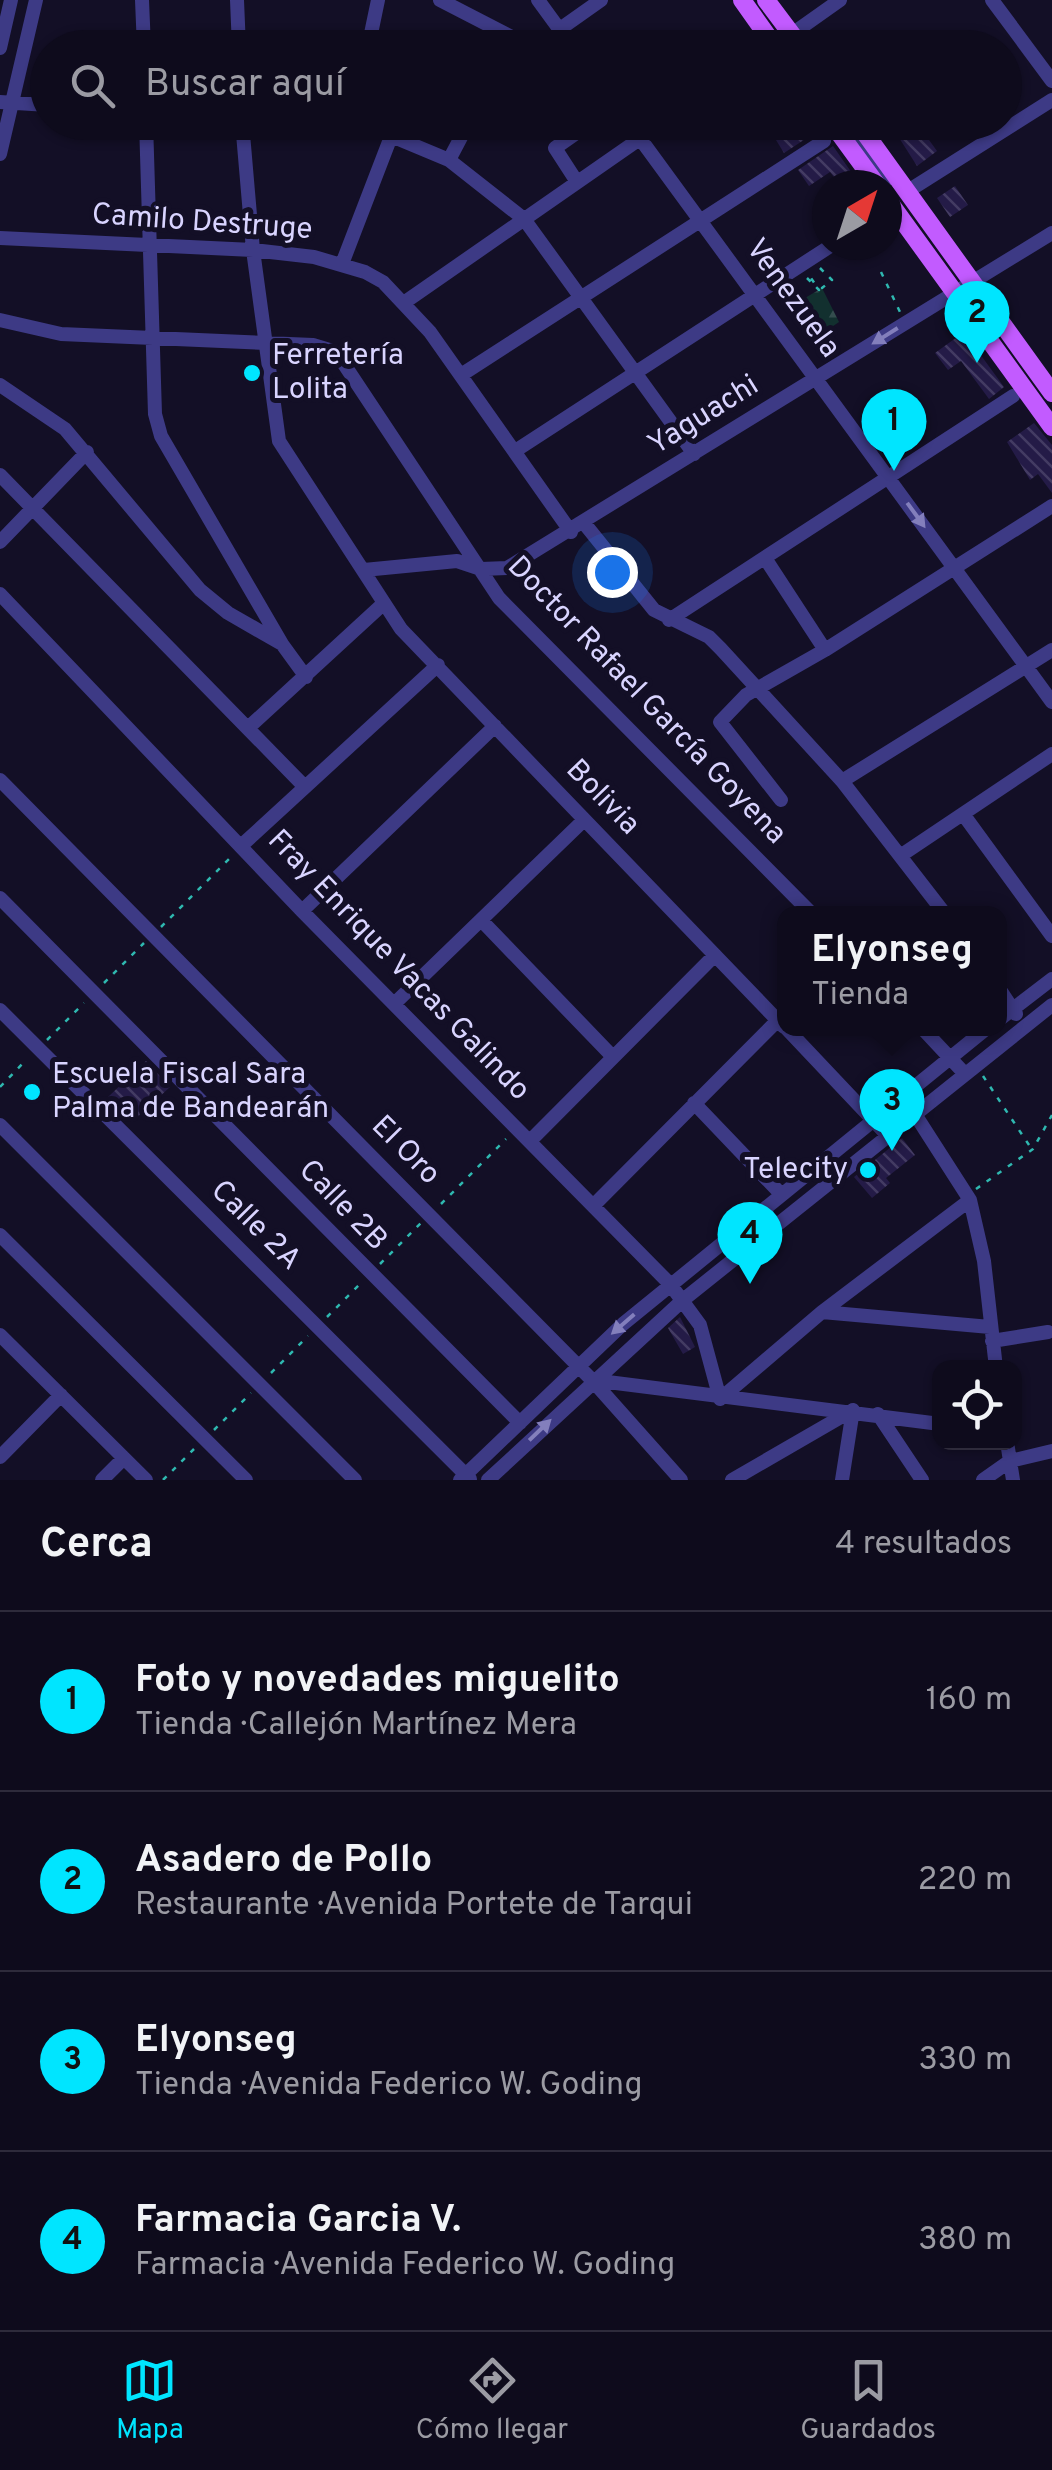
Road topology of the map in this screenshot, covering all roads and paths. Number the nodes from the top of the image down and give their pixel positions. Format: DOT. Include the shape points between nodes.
graph roads {
  1 [pos="11,0"];
  2 [pos="36,0"];
  3 [pos="142,0"];
  4 [pos="237,0"];
  5 [pos="378,0"];
  6 [pos="440,0"];
  7 [pos="538,0"];
  8 [pos="601,0"];
  9 [pos="745,0"];
  10 [pos="756,0"];
  11 [pos="766,0"];
  12 [pos="840,0"];
  13 [pos="992,0"];
  14 [pos="560,29"];
  15 [pos="143,30"];
  16 [pos="238,30"];
  17 [pos="372,30"];
  18 [pos="493,30"];
  19 [pos="771,30"];
  20 [pos="775,30"];
  21 [pos="778,30"];
  22 [pos="803,30"];
  23 [pos="1014,30"];
  24 [pos="1022,40"];
  25 [pos="0,48"];
  26 [pos="1052,81"];
  27 [pos="1052,100"];
  28 [pos="6,102"];
  29 [pos="1022,119"];
  30 [pos="147,140"];
  31 [pos="244,140"];
  32 [pos="390,140"];
  33 [pos="405,140"];
  34 [pos="459,140"];
  35 [pos="567,140"];
  36 [pos="639,140"];
  37 [pos="641,140"];
  38 [pos="847,140"];
  39 [pos="859,140"];
  40 [pos="870,140"];
  41 [pos="988,140"];
  42 [pos="824,141"];
  43 [pos="0,154"];
  44 [pos="448,160"];
  45 [pos="869,170"];
  46 [pos="577,182"];
  47 [pos="908,190"];
  48 [pos="902,217"];
  49 [pos="524,219"];
  50 [pos="700,220"];
  51 [pos="1052,233"];
  52 [pos="0,238"];
  53 [pos="152,246"];
  54 [pos="253,250"];
  55 [pos="812,258"];
  56 [pos="342,264"];
  57 [pos="881,272"];
  58 [pos="828,284"];
  59 [pos="962,288"];
  60 [pos="755,295"];
  61 [pos="582,297"];
  62 [pos="405,302"];
  63 [pos="793,305"];
  64 [pos="912,309"];
  65 [pos="0,320"];
  66 [pos="155,339"];
  67 [pos="266,344"];
  68 [pos="638,371"];
  69 [pos="461,375"];
  70 [pos="816,378"];
  71 [pos="0,385"];
  72 [pos="1052,393"];
  73 [pos="1013,396"];
  74 [pos="1052,406"];
  75 [pos="1052,418"];
  76 [pos="1052,427"];
  77 [pos="515,451"];
  78 [pos="87,452"];
  79 [pos="694,454"];
  80 [pos="0,475"];
  81 [pos="890,480"];
  82 [pos="1052,506"];
  83 [pos="35,510"];
  84 [pos="577,527"];
  85 [pos="0,542"];
  86 [pos="765,558"];
  87 [pos="952,566"];
  88 [pos="480,568"];
  89 [pos="507,568"];
  90 [pos="364,570"];
  91 [pos="0,594"];
  92 [pos="500,598"];
  93 [pos="383,604"];
  94 [pos="670,620"];
  95 [pos="282,644"];
  96 [pos="825,650"];
  97 [pos="1052,650"];
  98 [pos="438,665"];
  99 [pos="1026,666"];
  100 [pos="306,677"];
  101 [pos="758,691"];
  102 [pos="1052,702"];
  103 [pos="495,726"];
  104 [pos="249,727"];
  105 [pos="1052,754"];
  106 [pos="0,780"];
  107 [pos="842,780"];
  108 [pos="305,786"];
  109 [pos="780,800"];
  110 [pos="963,814"];
  111 [pos="584,820"];
  112 [pos="242,846"];
  113 [pos="903,854"];
  114 [pos="0,898"];
  115 [pos="804,906"];
  116 [pos="939,906"];
  117 [pos="302,911"];
  118 [pos="481,920"];
  119 [pos="153,934"];
  120 [pos="1052,936"];
  121 [pos="714,955"];
  122 [pos="1052,979"];
  123 [pos="94,993"];
  124 [pos="1007,1000"];
  125 [pos="394,1004"];
  126 [pos="1052,1005"];
  127 [pos="1013,1009"];
  128 [pos="0,1010"];
  129 [pos="1007,1014"];
  130 [pos="777,1019"];
  131 [pos="1025,1027"];
  132 [pos="777,1030"];
  133 [pos="794,1036"];
  134 [pos="929,1036"];
  135 [pos="977,1036"];
  136 [pos="38,1049"];
  137 [pos="613,1057"];
  138 [pos="950,1058"];
  139 [pos="971,1070"];
  140 [pos="0,1086"];
  141 [pos="902,1097"];
  142 [pos="694,1103"];
  143 [pos="916,1115"];
  144 [pos="1052,1115"];
  145 [pos="874,1120"];
  146 [pos="0,1125"];
  147 [pos="517,1127"];
  148 [pos="889,1138"];
  149 [pos="531,1140"];
  150 [pos="1033,1149"];
  151 [pos="780,1193"];
  152 [pos="968,1197"];
  153 [pos="594,1206"];
  154 [pos="430,1215"];
  155 [pos="0,1235"];
  156 [pos="370,1274"];
  157 [pos="670,1284"];
  158 [pos="683,1300"];
  159 [pos="822,1312"];
  160 [pos="317,1327"];
  161 [pos="1048,1332"];
  162 [pos="991,1334"];
  163 [pos="0,1335"];
  164 [pos="995,1360"];
  165 [pos="578,1365"];
  166 [pos="592,1380"];
  167 [pos="260,1384"];
  168 [pos="60,1396"];
  169 [pos="720,1399"];
  170 [pos="853,1410"];
  171 [pos="878,1414"];
  172 [pos="520,1423"];
  173 [pos="932,1423"];
  174 [pos="205,1439"];
  175 [pos="1009,1450"];
  176 [pos="1052,1451"];
  177 [pos="0,1458"];
  178 [pos="124,1458"];
  179 [pos="1010,1461"];
  180 [pos="466,1478"];
  181 [pos="102,1480"];
  182 [pos="146,1480"];
  183 [pos="163,1480"];
  184 [pos="246,1480"];
  185 [pos="355,1480"];
  186 [pos="488,1480"];
  187 [pos="681,1480"];
  188 [pos="732,1480"];
  189 [pos="842,1480"];
  190 [pos="922,1480"];
  191 [pos="983,1480"];
  192 [pos="1013,1480"];
  1 -- 25 [label="street"];
  2 -- 28 [label="street"];
  3 -- 15 [label="street"];
  4 -- 16 [label="street"];
  5 -- 17 [label="street"];
  6 -- 18 [label="street"];
  7 -- 14 [label="street"];
  8 -- 14 [label="street"];
  9 -- 19 [label="main road"];
  10 -- 20 [label="street"];
  11 -- 21 [label="main road"];
  12 -- 22 [label="street"];
  13 -- 23 [label="street"];
  24 -- 26 [label="street"];
  27 -- 29 [label="street"];
  28 -- 43 [label="street"];
  30 -- 53 [label="street"];
  31 -- 54 [label="street, Bolivia"];
  32 -- 56 [label="street"];
  33 -- 44 [label="street"];
  34 -- 44 [label="street"];
  35 -- 46 [label="street" via="556,148"];
  36 -- 46 [label="street"];
  37 -- 50 [label="street, Venezuela"];
  38 -- 45 [label="main road"];
  39 -- 59 [label="street"];
  40 -- 47 [label="main road"];
  41 -- 47 [label="street"];
  42 -- 50 [label="street"];
  44 -- 49 [label="street"];
  46 -- 49 [label="street"];
  47 -- 59 [label="main road"];
  48 -- 59 [label="main road"];
  49 -- 61 [label="street"];
  49 -- 62 [label="street"];
  50 -- 60 [label="street, Venezuela"];
  50 -- 61 [label="street"];
  51 -- 59 [label="street, Yaguachi"];
  52 -- 53 [label="street, Camilo Destruge"];
  53 -- 54 [label="street, Camilo Destruge"];
  53 -- 66 [label="street"];
  54 -- 56 [label="street, Camilo Destruge"];
  54 -- 67 [label="street, Bolivia"];
  55 -- 60 [label="street"];
  56 -- 62 [label="street, Camilo Destruge" via="383,282"];
  57 -- 64 [label="path" via="901,314"];
  58 -- 63 [label="path" via="822,288 832,280 822,268 809,274 819,290 809,277 785,292"];
  59 -- 70 [label="street, Yaguachi, one-way"];
  59 -- 72 [label="main road"];
  59 -- 74 [label="street"];
  59 -- 75 [label="street"];
  59 -- 76 [label="main road"];
  60 -- 68 [label="street"];
  60 -- 70 [label="street, Venezuela"];
  61 -- 68 [label="street"];
  61 -- 69 [label="street"];
  62 -- 69 [label="street, Camilo Destruge"];
  65 -- 66 [label="street, Doctor Rafael García Goyena" via="61,334"];
  66 -- 67 [label="street, Doctor Rafael García Goyena"];
  66 -- 95 [label="street" via="161,436"];
  67 -- 88 [label="street, Doctor Rafael García Goyena" via="336,352"];
  67 -- 90 [label="street, Bolivia" via="279,441"];
  68 -- 77 [label="street"];
  68 -- 79 [label="street"];
  69 -- 77 [label="street, Camilo Destruge"];
  70 -- 79 [label="street, Yaguachi"];
  70 -- 81 [label="street, Venezuela"];
  71 -- 78 [label="street"];
  73 -- 81 [label="street"];
  77 -- 84 [label="street, Camilo Destruge"];
  78 -- 83 [label="street"];
  78 -- 95 [label="street" via="200,590"];
  79 -- 84 [label="street, Yaguachi"];
  80 -- 83 [label="street"];
  81 -- 86 [label="street"];
  81 -- 87 [label="street, Venezuela, one-way"];
  82 -- 87 [label="street"];
  83 -- 85 [label="street"];
  83 -- 104 [label="street"];
  84 -- 89 [label="street, Yaguachi"];
  84 -- 94 [label="street, Camilo Destruge"];
  86 -- 94 [label="street"];
  86 -- 96 [label="street"];
  87 -- 96 [label="street"];
  87 -- 99 [label="street, Venezuela"];
  88 -- 89 [label="street, Yaguachi"];
  88 -- 90 [label="street, Yaguachi" via="457,561"];
  88 -- 92 [label="street, Doctor Rafael García Goyena"];
  89 -- 92 [label="street"];
  90 -- 93 [label="street, Bolivia"];
  91 -- 112 [label="street, Fray Enrique Vacas Galindo"];
  92 -- 115 [label="street, Doctor Rafael García Goyena"];
  93 -- 98 [label="street, Bolivia"];
  93 -- 100 [label="street"];
  94 -- 101 [label="street, Camilo Destruge" via="708,637"];
  95 -- 100 [label="street"];
  96 -- 101 [label="street"];
  97 -- 99 [label="street"];
  98 -- 103 [label="street, Bolivia"];
  98 -- 108 [label="street"];
  99 -- 102 [label="street, Venezuela"];
  99 -- 107 [label="street"];
  100 -- 104 [label="street"];
  101 -- 107 [label="street, Camilo Destruge"];
  101 -- 109 [label="street" via="746,694 720,727"];
  103 -- 111 [label="street, Bolivia"];
  103 -- 117 [label="street"];
  104 -- 108 [label="street"];
  105 -- 110 [label="street"];
  106 -- 119 [label="street, El Oro"];
  107 -- 113 [label="street, Camilo Destruge"];
  108 -- 112 [label="street"];
  110 -- 113 [label="street"];
  110 -- 120 [label="street"];
  111 -- 118 [label="street"];
  111 -- 121 [label="street, Bolivia"];
  112 -- 117 [label="street, Fray Enrique Vacas Galindo"];
  112 -- 119 [label="path"];
  113 -- 116 [label="street, Camilo Destruge"];
  114 -- 123 [label="street, Calle 2B"];
  117 -- 125 [label="street, Fray Enrique Vacas Galindo"];
  118 -- 125 [label="street"];
  118 -- 137 [label="street"];
  119 -- 123 [label="path"];
  119 -- 154 [label="street, El Oro"];
  121 -- 130 [label="street, Bolivia"];
  121 -- 137 [label="street"];
  122 -- 127 [label="street"];
  123 -- 136 [label="path"];
  123 -- 156 [label="street, Calle 2B"];
  124 -- 127 [label="street"];
  125 -- 147 [label="street, Fray Enrique Vacas Galindo"];
  126 -- 131 [label="street"];
  127 -- 129 [label="street"];
  127 -- 131 [label="street"];
  128 -- 136 [label="street, Calle 2A"];
  131 -- 139 [label="street"];
  132 -- 142 [label="street"];
  133 -- 145 [label="street, Bolivia"];
  134 -- 138 [label="street"];
  135 -- 138 [label="street"];
  136 -- 140 [label="path"];
  136 -- 160 [label="street, Calle 2A"];
  137 -- 149 [label="street"];
  138 -- 139 [label="street"];
  138 -- 141 [label="street"];
  139 -- 143 [label="street"];
  139 -- 150 [label="path"];
  141 -- 143 [label="street"];
  141 -- 145 [label="street"];
  142 -- 151 [label="street"];
  142 -- 153 [label="street"];
  143 -- 148 [label="street"];
  143 -- 152 [label="street"];
  144 -- 150 [label="path"];
  145 -- 148 [label="street, Bolivia"];
  145 -- 151 [label="street"];
  146 -- 167 [label="street"];
  147 -- 149 [label="street, Fray Enrique Vacas Galindo"];
  147 -- 154 [label="path"];
  148 -- 158 [label="street"];
  149 -- 153 [label="street, Fray Enrique Vacas Galindo"];
  150 -- 152 [label="path"];
  151 -- 157 [label="street"];
  152 -- 159 [label="street"];
  152 -- 162 [label="street" via="984,1261"];
  153 -- 157 [label="street, Fray Enrique Vacas Galindo"];
  154 -- 156 [label="path"];
  154 -- 165 [label="street, El Oro"];
  155 -- 174 [label="street"];
  156 -- 160 [label="path"];
  156 -- 172 [label="street, Calle 2B"];
  157 -- 158 [label="street, Fray Enrique Vacas Galindo"];
  157 -- 165 [label="street, one-way"];
  158 -- 166 [label="street"];
  158 -- 169 [label="street, Fray Enrique Vacas Galindo" via="700,1325"];
  159 -- 162 [label="street"];
  159 -- 169 [label="street"];
  160 -- 167 [label="path"];
  160 -- 180 [label="street, Calle 2A"];
  161 -- 162 [label="street"];
  162 -- 164 [label="street"];
  163 -- 168 [label="street"];
  165 -- 166 [label="street, El Oro"];
  165 -- 172 [label="street"];
  166 -- 169 [label="street"];
  186 -- 166 [label="street, one-way"];
  166 -- 187 [label="street, El Oro"];
  167 -- 174 [label="path"];
  167 -- 185 [label="street"];
  168 -- 177 [label="street"];
  168 -- 178 [label="street"];
  169 -- 170 [label="street"];
  170 -- 171 [label="street"];
  170 -- 188 [label="street"];
  170 -- 189 [label="street"];
  171 -- 173 [label="street"];
  171 -- 190 [label="street"];
  172 -- 180 [label="street"];
  174 -- 183 [label="path"];
  174 -- 184 [label="street"];
  175 -- 179 [label="street"];
  176 -- 179 [label="street"];
  178 -- 181 [label="street"];
  178 -- 182 [label="street"];
  179 -- 191 [label="street"];
  179 -- 192 [label="street"];
}
